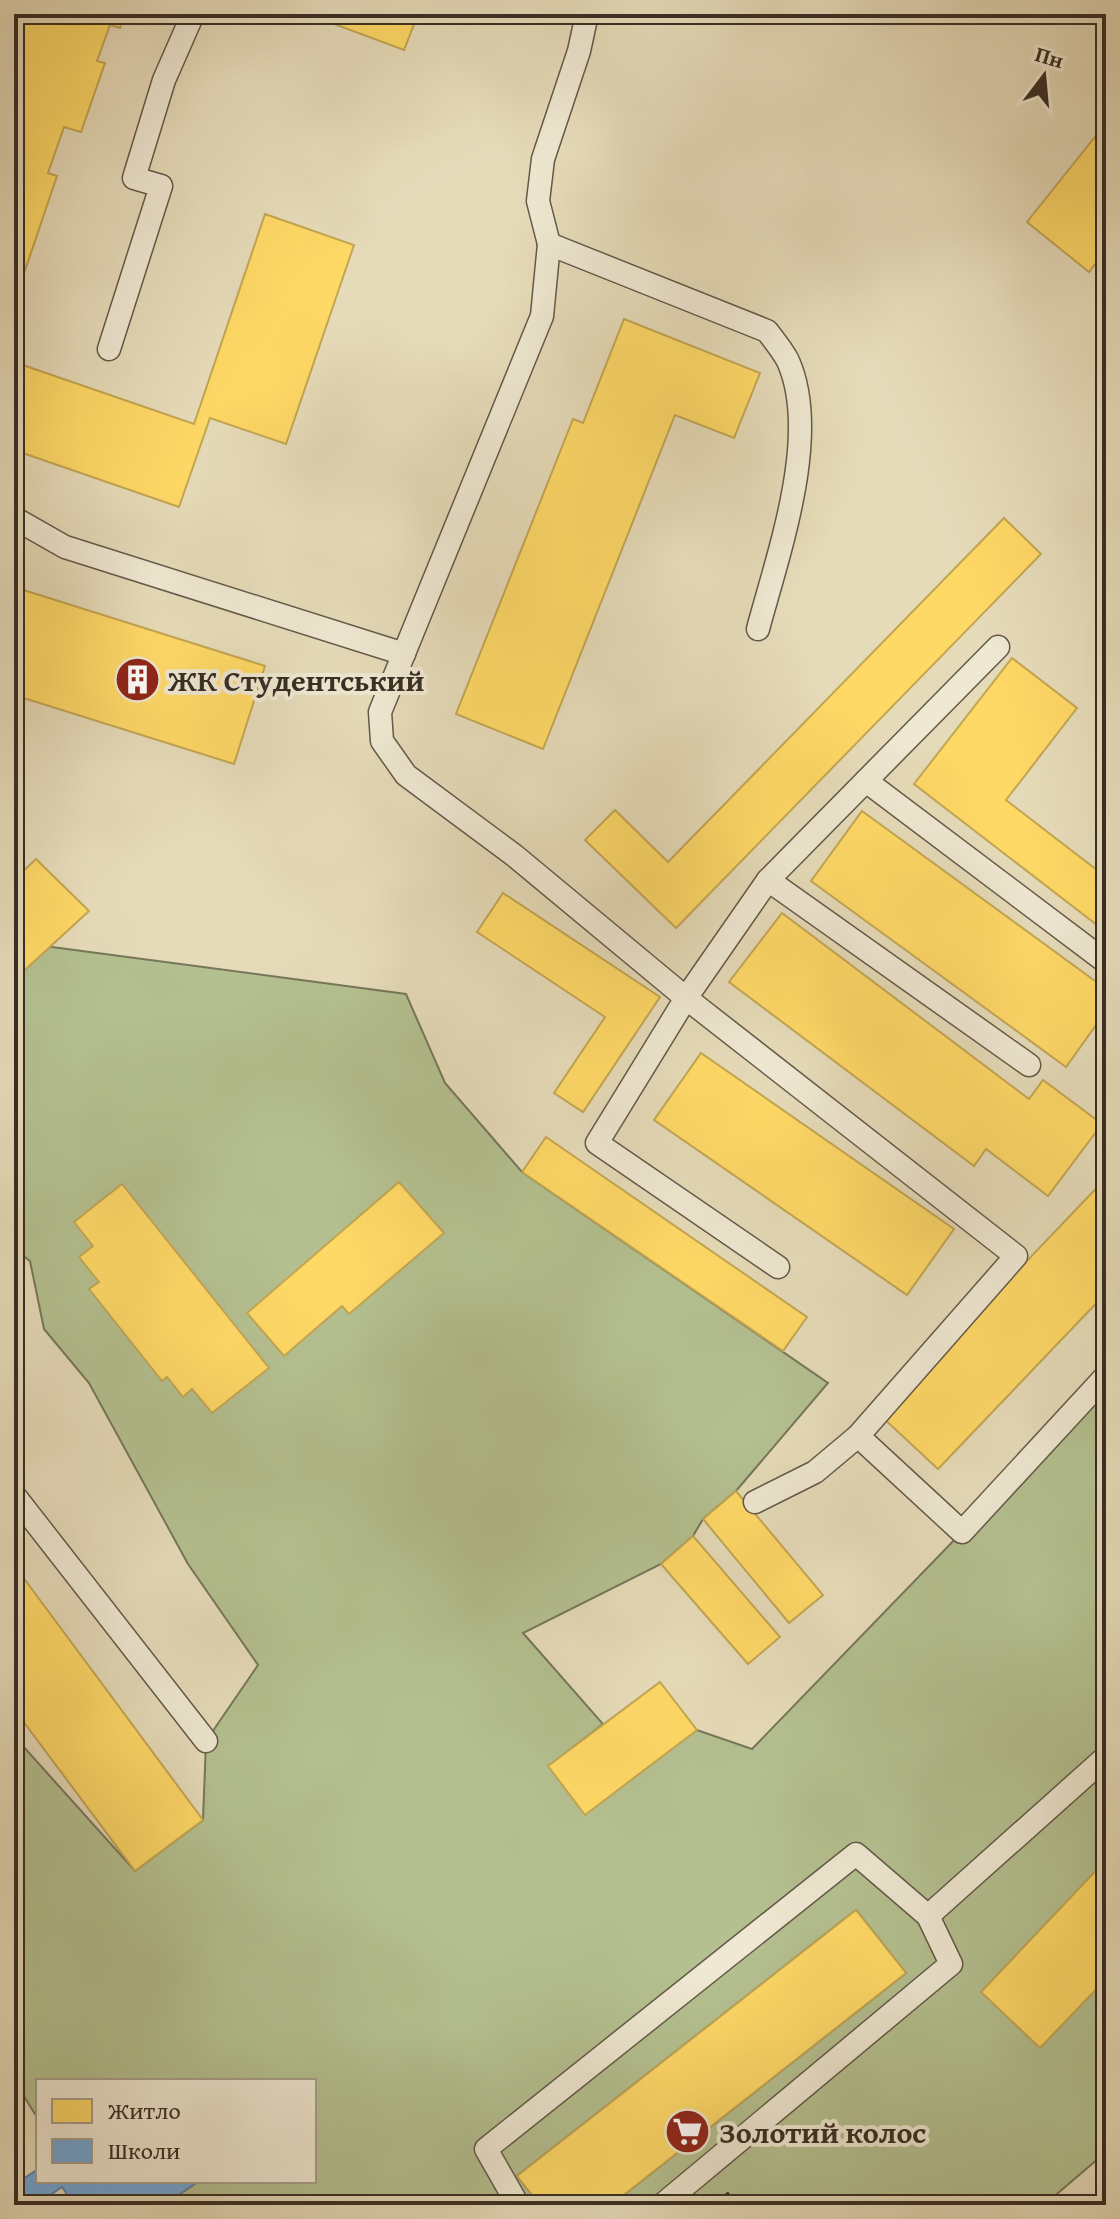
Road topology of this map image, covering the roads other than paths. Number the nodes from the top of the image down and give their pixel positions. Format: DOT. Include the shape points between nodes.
graph roads {
  1 [pos="193,14"];
  2 [pos="587,14"];
  3 [pos="549,244"];
  4 [pos="109,349"];
  5 [pos="14,518"];
  6 [pos="758,629"];
  7 [pos="998,647"];
  8 [pos="404,654"];
  9 [pos="866,781"];
  10 [pos="768,880"];
  11 [pos="1106,962"];
  12 [pos="686,998"];
  13 [pos="1029,1065"];
  14 [pos="778,1267"];
  15 [pos="1106,1376"];
  16 [pos="858,1436"];
  17 [pos="14,1495"];
  18 [pos="755,1502"];
  19 [pos="206,1741"];
  20 [pos="1106,1757"];
  21 [pos="928,1916"];
  22 [pos="518,2205"];
  23 [pos="662,2205"];
  1 -- 4 [label="lane" via="164,80 134,178 161,186"];
  2 -- 3 [label="lane" via="543,159 538,201"];
  3 -- 6 [label="lane" via="767,331 787,360 798,392 801,440"];
  3 -- 8 [label="lane" via="542,316"];
  5 -- 8 [label="lane" via="65,547"];
  7 -- 9 [label="lane"];
  8 -- 12 [label="lane" via="380,712 382,741 406,775 515,856"];
  9 -- 10 [label="lane"];
  9 -- 11 [label="lane"];
  10 -- 12 [label="lane"];
  10 -- 13 [label="lane"];
  12 -- 14 [label="lane" via="597,1143"];
  12 -- 16 [label="lane" via="1016,1256"];
  15 -- 16 [label="lane" via="962,1532"];
  16 -- 18 [label="lane" via="815,1472"];
  17 -- 19 [label="lane"];
  20 -- 21 [label="lane"];
  21 -- 22 [label="lane" via="856,1854 486,2149"];
  21 -- 23 [label="lane" via="951,1964"];
}
